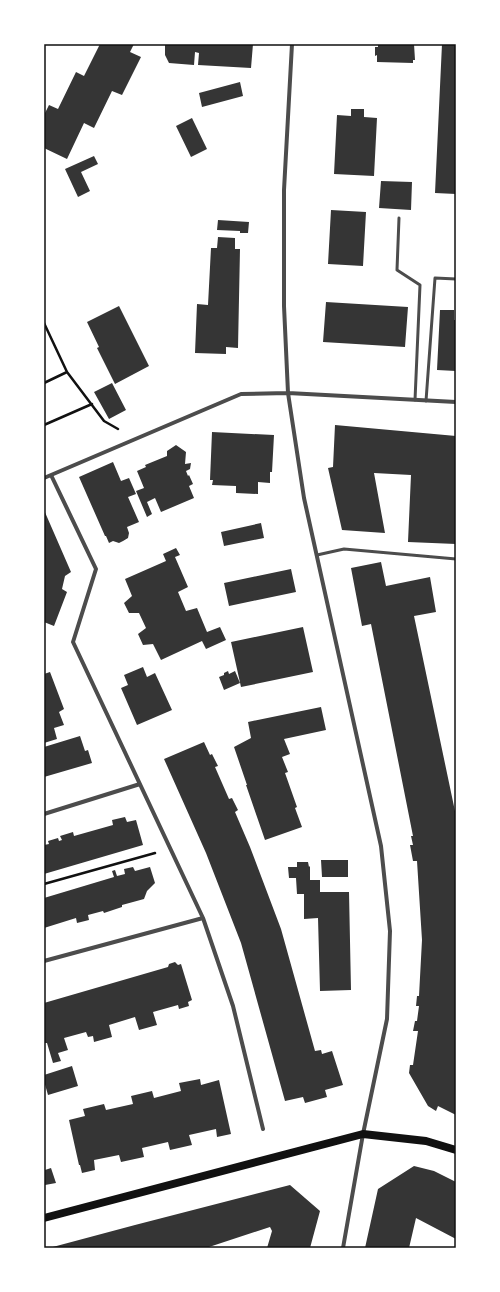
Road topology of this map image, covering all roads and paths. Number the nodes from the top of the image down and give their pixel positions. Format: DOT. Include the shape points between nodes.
graph roads {
  1 [pos="292,44"];
  2 [pos="400,218"];
  3 [pos="456,279"];
  4 [pos="44,323"];
  5 [pos="67,372"];
  6 [pos="44,383"];
  7 [pos="288,394"];
  8 [pos="416,400"];
  9 [pos="426,400"];
  10 [pos="456,402"];
  11 [pos="92,404"];
  12 [pos="104,421"];
  13 [pos="44,425"];
  14 [pos="51,475"];
  15 [pos="44,478"];
  16 [pos="317,555"];
  17 [pos="456,559"];
  18 [pos="140,784"];
  19 [pos="44,814"];
  20 [pos="170,848"];
  21 [pos="44,884"];
  22 [pos="203,918"];
  23 [pos="44,961"];
  24 [pos="263,1129"];
  25 [pos="363,1134"];
  26 [pos="456,1150"];
  27 [pos="44,1218"];
  28 [pos="343,1248"];
  1 -- 7 [label="street" via="284,198 284,306"];
  2 -- 8 [label="lane" via="397,270 420,285"];
  3 -- 9 [label="lane" via="435,278"];
  4 -- 5 [label="path"];
  5 -- 6 [label="path"];
  5 -- 11 [label="path"];
  7 -- 8 [label="street"];
  7 -- 14 [label="street" via="241,394"];
  7 -- 16 [label="street" via="304,498"];
  8 -- 9 [label="street"];
  9 -- 10 [label="street"];
  11 -- 12 [label="path"];
  11 -- 13 [label="path"];
  14 -- 15 [label="street"];
  14 -- 18 [label="street" via="96,569 73,642"];
  16 -- 17 [label="lane" via="344,549"];
  16 -- 25 [label="street" via="381,846 390,931 387,1019"];
  18 -- 19 [label="street"];
  18 -- 20 [label="street"];
  20 -- 21 [label="path"];
  20 -- 22 [label="street"];
  22 -- 23 [label="street"];
  22 -- 24 [label="street" via="233,1006"];
  25 -- 26 [label="main road" via="426,1141"];
  25 -- 27 [label="main road"];
  25 -- 28 [label="street"];
}
